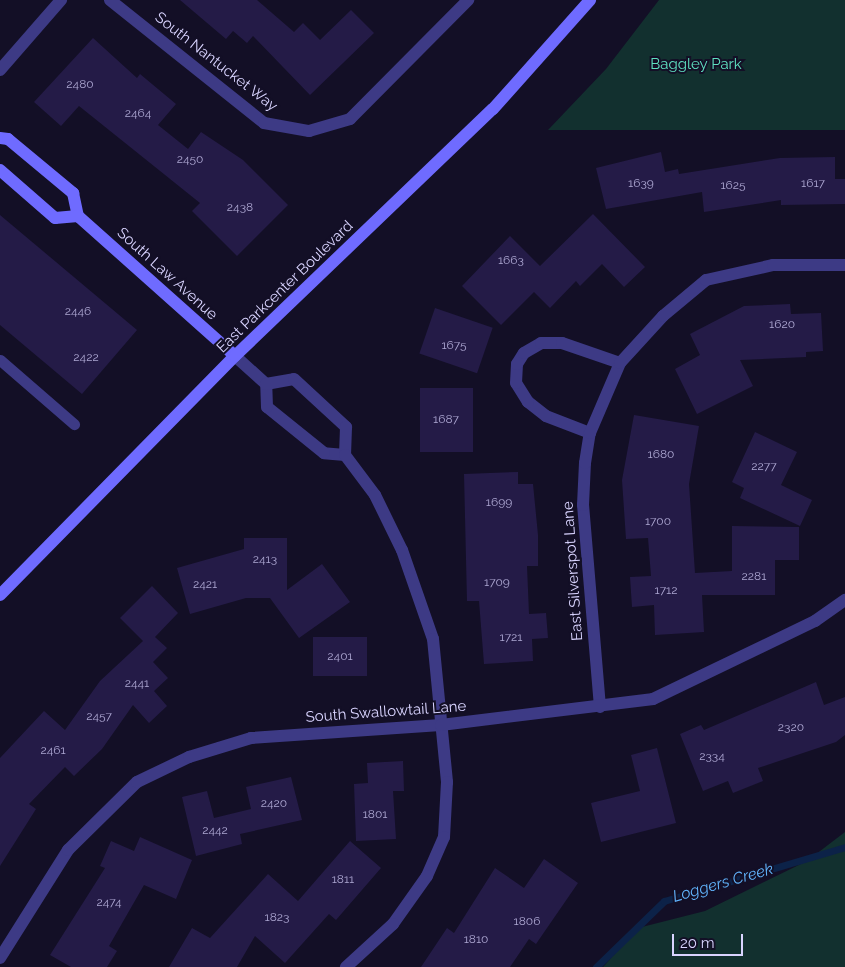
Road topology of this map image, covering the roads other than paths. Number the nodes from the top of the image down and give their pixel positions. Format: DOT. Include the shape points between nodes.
graph roads {
  1 [pos="61,0"];
  2 [pos="110,0"];
  3 [pos="468,0"];
  4 [pos="590,0"];
  5 [pos="0,70"];
  6 [pos="0,138"];
  7 [pos="0,170"];
  8 [pos="78,216"];
  9 [pos="845,265"];
  10 [pos="235,356"];
  11 [pos="0,360"];
  12 [pos="620,363"];
  13 [pos="266,384"];
  14 [pos="74,424"];
  15 [pos="590,433"];
  16 [pos="345,455"];
  17 [pos="0,595"];
  18 [pos="845,600"];
  19 [pos="600,707"];
  20 [pos="441,725"];
  21 [pos="0,958"];
  22 [pos="346,967"];
  1 -- 5 [label="street"];
  2 -- 3 [label="street, South Nantucket Way" via="264,123 309,131 350,119"];
  4 -- 10 [label="main road, East Parkcenter Boulevard" via="493,109"];
  6 -- 8 [label="main road" via="8,139 73,193"];
  7 -- 8 [label="main road" via="55,218"];
  8 -- 10 [label="main road, South Law Avenue"];
  9 -- 12 [label="street, East Silverspot Lane" via="773,266 706,280 663,316"];
  10 -- 13 [label="street"];
  10 -- 17 [label="main road, East Parkcenter Boulevard"];
  11 -- 14 [label="lane"];
  12 -- 15 [label="street, East Silverspot Lane"];
  12 -- 15 [label="street" via="562,343 541,343 524,353 517,364 516,383 528,402 546,416"];
  13 -- 16 [label="street" via="267,407 324,453"];
  13 -- 16 [label="street" via="294,379 346,427"];
  15 -- 19 [label="street, East Silverspot Lane" via="583,505"];
  16 -- 20 [label="street" via="375,495 402,550 433,639"];
  18 -- 19 [label="street, South Swallowtail Lane" via="815,622 653,699"];
  19 -- 20 [label="street, South Swallowtail Lane"];
  20 -- 21 [label="street, South Swallowtail Lane" via="251,738 189,757 137,782 68,850"];
  20 -- 22 [label="street" via="447,782 444,837 427,876 393,924"];
}
